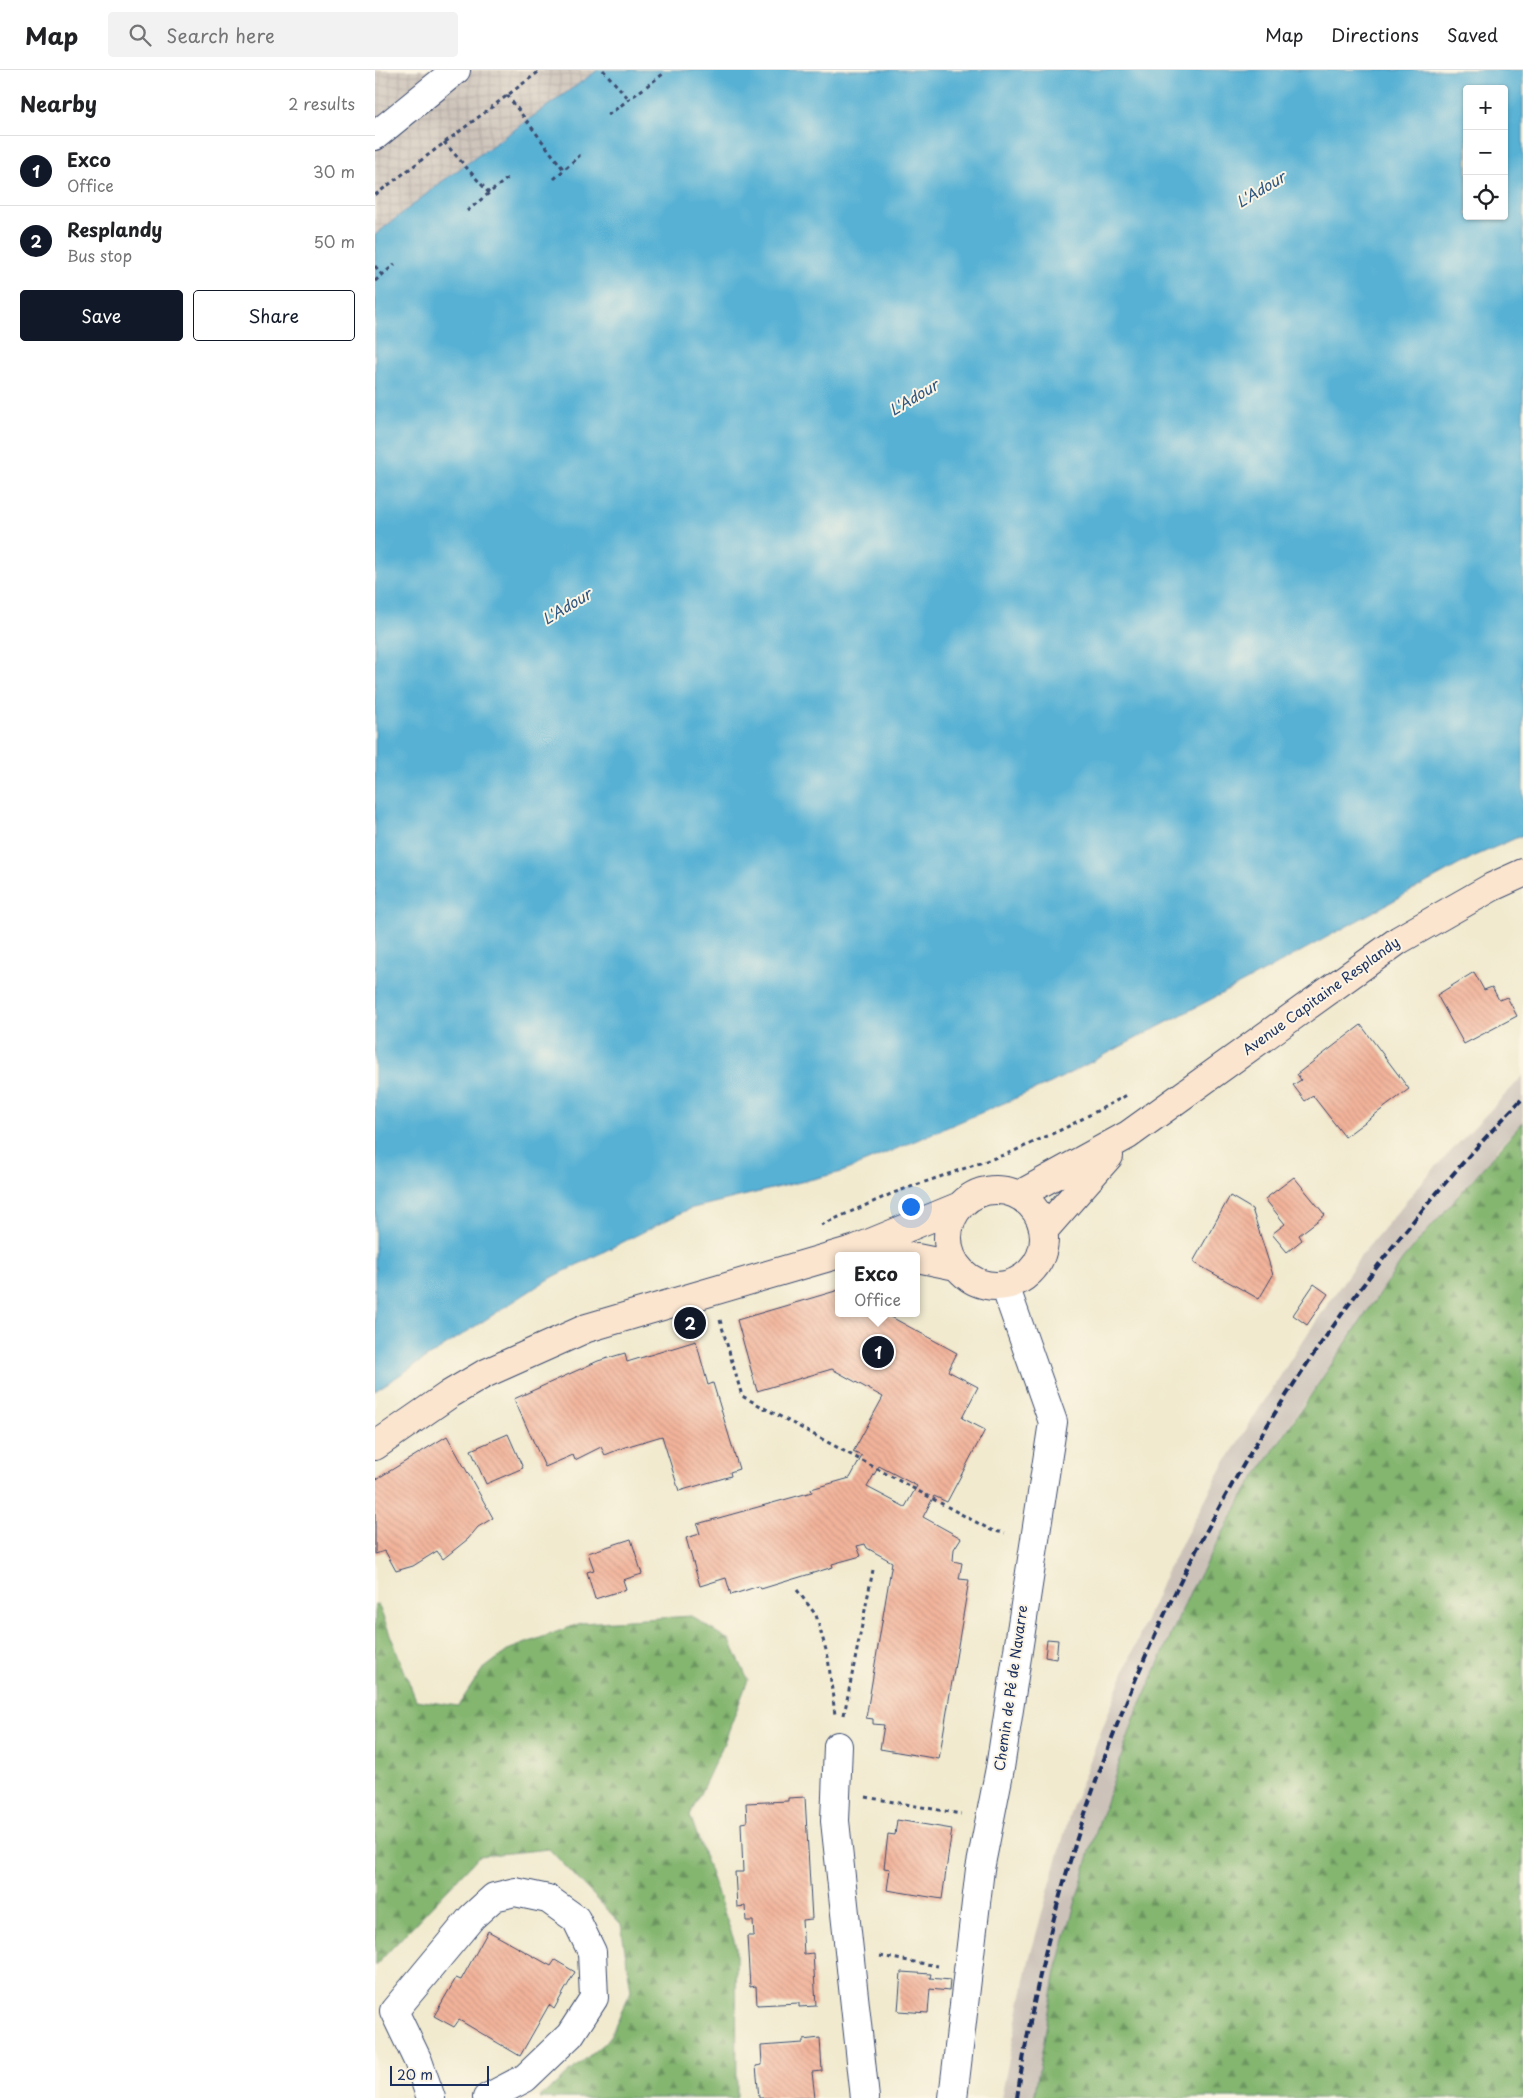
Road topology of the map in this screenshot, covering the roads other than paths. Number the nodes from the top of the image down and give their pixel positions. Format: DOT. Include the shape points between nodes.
graph roads {
  1 [pos="456,70"];
  2 [pos="375,136"];
  3 [pos="1523,873"];
  4 [pos="1128,1135"];
  5 [pos="1019,1196"];
  6 [pos="960,1206"];
  7 [pos="1044,1230"];
  8 [pos="853,1250"];
  9 [pos="846,1252"];
  10 [pos="871,1252"];
  11 [pos="835,1255"];
  12 [pos="920,1259"];
  13 [pos="956,1266"];
  14 [pos="1005,1286"];
  15 [pos="375,1446"];
  16 [pos="838,1746"];
  17 [pos="384,2010"];
  18 [pos="431,2098"];
  19 [pos="487,2098"];
  20 [pos="865,2098"];
  21 [pos="953,2098"];
  1 -- 2 [label="street"];
  3 -- 4 [label="main road, Avenue Capitaine Resplandy" via="1399,940"];
  4 -- 5 [label="main road, Avenue Capitaine Resplandy"];
  4 -- 7 [label="main road, Avenue Capitaine Resplandy"];
  5 -- 6 [label="main road" via="994,1190 970,1198"];
  5 -- 7 [label="main road" via="1035,1210"];
  6 -- 8 [label="main road"];
  6 -- 13 [label="main road" via="949,1229 948,1242"];
  7 -- 14 [label="main road" via="1042,1255 1036,1266 1028,1275"];
  8 -- 9 [label="main road"];
  8 -- 10 [label="main road"];
  11 -- 15 [label="main road" via="587,1328 484,1374"];
  12 -- 13 [label="main road"];
  13 -- 14 [label="main road" via="978,1283 991,1287"];
  14 -- 21 [label="street, Chemin de Pé de Navarre" via="1053,1422 1000,1768 982,1859"];
  16 -- 20 [label="street" via="835,1821"];
  17 -- 18 [label="street" via="417,2061"];
  17 -- 19 [label="street" via="493,1897 515,1892 548,1899 576,1919 592,1952 594,1998 570,2035 525,2078"];
}
